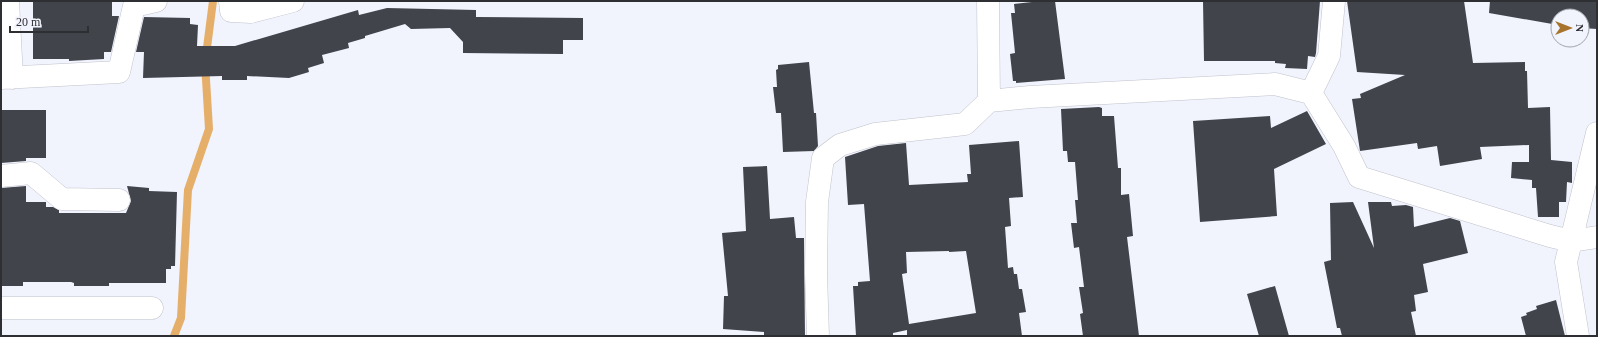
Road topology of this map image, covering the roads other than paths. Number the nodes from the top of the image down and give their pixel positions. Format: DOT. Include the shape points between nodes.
graph roads {
  1 [pos="8,1"];
  2 [pos="156,1"];
  3 [pos="230,1"];
  4 [pos="293,1"];
  5 [pos="988,1"];
  6 [pos="1334,1"];
  7 [pos="6,78"];
  8 [pos="1311,93"];
  9 [pos="989,101"];
  10 [pos="1597,133"];
  11 [pos="1,176"];
  12 [pos="119,200"];
  13 [pos="1597,238"];
  14 [pos="1571,241"];
  15 [pos="1,308"];
  16 [pos="152,308"];
  17 [pos="818,336"];
  18 [pos="1578,336"];
  1 -- 7 [label="street"];
  2 -- 7 [label="street" via="134,6 119,72"];
  3 -- 4 [label="street" via="231,11 251,12"];
  5 -- 9 [label="street"];
  6 -- 8 [label="street" via="1329,56"];
  8 -- 9 [label="street" via="1275,84"];
  8 -- 14 [label="street" via="1344,146 1359,177"];
  9 -- 17 [label="street" via="965,124 875,134 840,145 823,158 817,202"];
  10 -- 14 [label="street"];
  11 -- 12 [label="street" via="31,173 62,199"];
  13 -- 14 [label="street"];
  14 -- 18 [label="street" via="1566,262"];
  15 -- 16 [label="street"];
}
